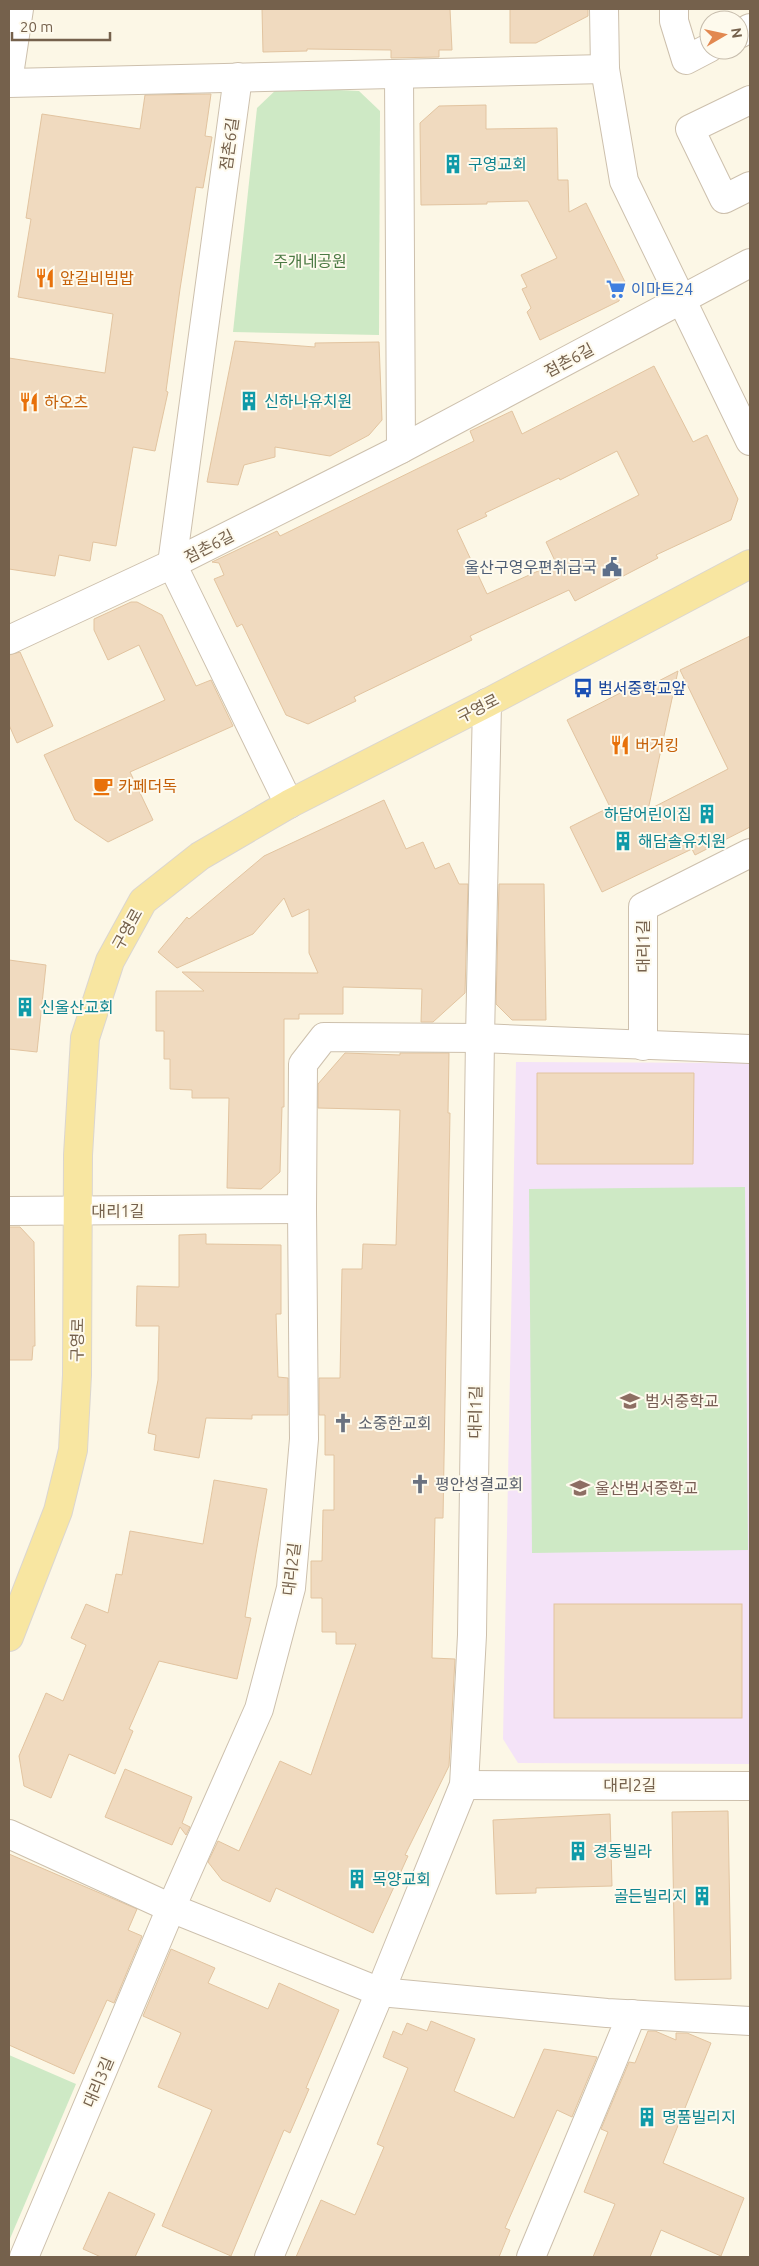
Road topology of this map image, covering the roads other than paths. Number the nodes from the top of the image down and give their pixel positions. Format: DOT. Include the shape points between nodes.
graph roads {
  1 [pos="19,9"];
  2 [pos="604,9"];
  3 [pos="674,9"];
  4 [pos="699,53"];
  5 [pos="605,69"];
  6 [pos="399,74"];
  7 [pos="9,75"];
  8 [pos="238,77"];
  9 [pos="9,83"];
  10 [pos="750,100"];
  11 [pos="750,186"];
  12 [pos="750,263"];
  13 [pos="681,300"];
  14 [pos="750,441"];
  15 [pos="400,449"];
  16 [pos="172,564"];
  17 [pos="750,564"];
  18 [pos="9,640"];
  19 [pos="487,703"];
  20 [pos="289,804"];
  21 [pos="750,852"];
  22 [pos="480,1038"];
  23 [pos="643,1046"];
  24 [pos="750,1049"];
  25 [pos="302,1209"];
  26 [pos="9,1211"];
  27 [pos="78,1211"];
  28 [pos="9,1637"];
  29 [pos="464,1784"];
  30 [pos="750,1786"];
  31 [pos="9,1834"];
  32 [pos="171,1908"];
  33 [pos="380,1992"];
  34 [pos="632,2014"];
  35 [pos="750,2021"];
  36 [pos="24,2257"];
  37 [pos="269,2257"];
  38 [pos="531,2257"];
  1 -- 7 [label="street"];
  2 -- 5 [label="street"];
  3 -- 4 [label="street" via="674,21 686,60"];
  5 -- 6 [label="street"];
  5 -- 13 [label="street" via="624,181"];
  6 -- 8 [label="street"];
  6 -- 15 [label="street"];
  8 -- 9 [label="street"];
  8 -- 16 [label="street, 점촌6길"];
  10 -- 11 [label="street" via="690,129 724,199"];
  12 -- 13 [label="street, 점촌6길"];
  13 -- 14 [label="street"];
  13 -- 15 [label="street, 점촌6길"];
  15 -- 16 [label="street, 점촌6길"];
  16 -- 18 [label="street"];
  16 -- 20 [label="street"];
  17 -- 19 [label="main road, 구영로"];
  19 -- 20 [label="main road, 구영로"];
  19 -- 22 [label="street, 대리1길"];
  20 -- 27 [label="main road, 구영로" via="200,856 143,901 110,961 85,1038"];
  21 -- 23 [label="street, 대리1길" via="643,907"];
  22 -- 23 [label="street"];
  22 -- 25 [label="street" via="324,1036 303,1064"];
  22 -- 29 [label="street, 대리1길" via="472,1635"];
  23 -- 24 [label="street"];
  25 -- 27 [label="street, 대리1길"];
  25 -- 32 [label="street, 대리2길" via="304,1439 291,1588 259,1709"];
  26 -- 27 [label="street, 대리1길"];
  27 -- 28 [label="main road, 구영로" via="73,1450 58,1511"];
  29 -- 30 [label="street, 대리2길"];
  29 -- 33 [label="street"];
  31 -- 32 [label="street"];
  32 -- 33 [label="street"];
  32 -- 36 [label="street, 대리3길"];
  33 -- 34 [label="street"];
  33 -- 37 [label="street"];
  34 -- 35 [label="street"];
  34 -- 38 [label="street"];
}
